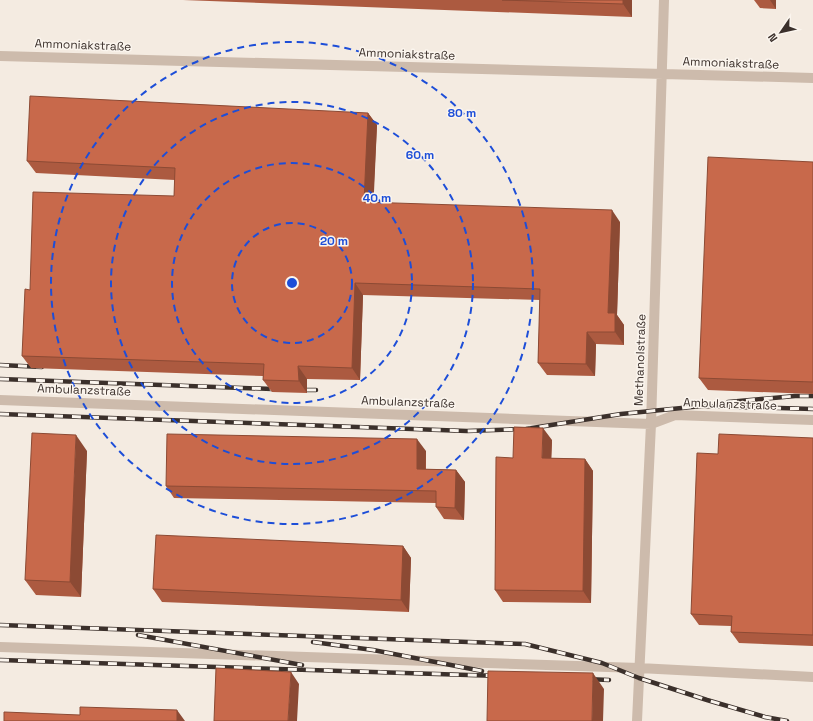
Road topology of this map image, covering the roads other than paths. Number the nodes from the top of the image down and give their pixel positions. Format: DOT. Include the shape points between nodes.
graph roads {
  1 [pos="664,0"];
  2 [pos="0,56"];
  3 [pos="662,74"];
  4 [pos="813,78"];
  5 [pos="0,400"];
  6 [pos="813,420"];
  7 [pos="651,424"];
  8 [pos="0,647"];
  9 [pos="639,668"];
  10 [pos="813,677"];
  11 [pos="637,721"];
  1 -- 3 [label="street, Methanolstraße"];
  2 -- 3 [label="street, Ammoniakstraße"];
  3 -- 4 [label="street, Ammoniakstraße"];
  3 -- 7 [label="street, Methanolstraße"];
  5 -- 7 [label="street, Ambulanzstraße"];
  6 -- 7 [label="street, Ambulanzstraße" via="675,415"];
  7 -- 9 [label="street, Methanolstraße"];
  8 -- 9 [label="street"];
  9 -- 10 [label="street"];
  9 -- 11 [label="street, Methanolstraße"];
}
